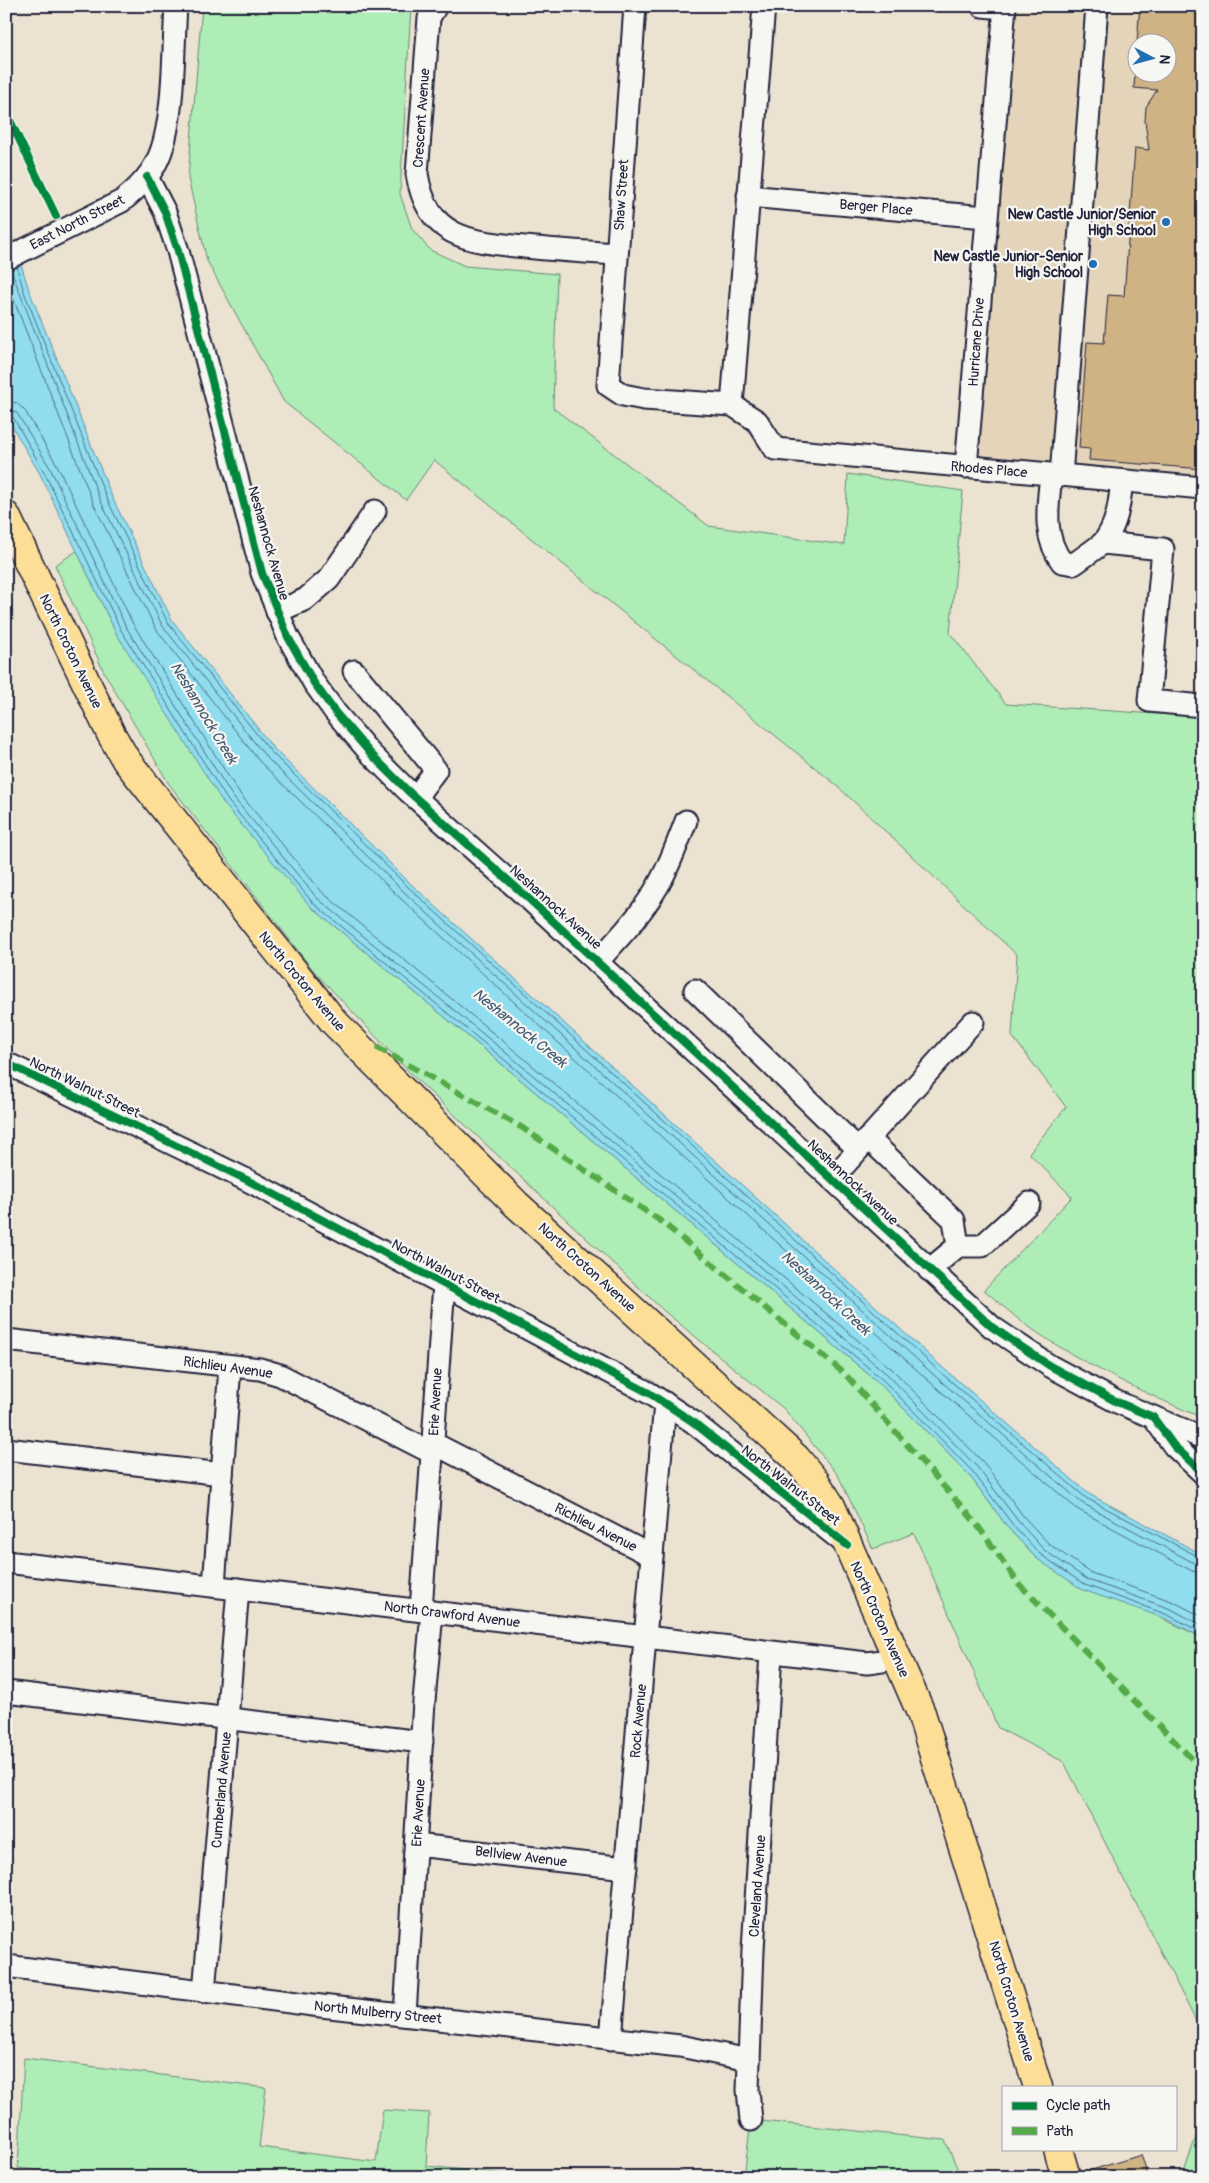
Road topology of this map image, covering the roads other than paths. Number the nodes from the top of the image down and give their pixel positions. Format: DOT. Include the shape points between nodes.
graph roads {
  1 [pos="176,6"];
  2 [pos="436,6"];
  3 [pos="635,6"];
  4 [pos="764,6"];
  5 [pos="982,6"];
  6 [pos="1097,6"];
  7 [pos="1004,7"];
  8 [pos="147,178"];
  9 [pos="748,196"];
  10 [pos="986,217"];
  11 [pos="616,254"];
  12 [pos="6,259"];
  13 [pos="732,405"];
  14 [pos="966,467"];
  15 [pos="1056,475"];
  16 [pos="1122,481"];
  17 [pos="1203,488"];
  18 [pos="374,511"];
  19 [pos="6,516"];
  20 [pos="1103,543"];
  21 [pos="276,612"];
  22 [pos="354,671"];
  23 [pos="1203,706"];
  24 [pos="416,797"];
  25 [pos="686,821"];
  26 [pos="596,962"];
  27 [pos="694,990"];
  28 [pos="974,1022"];
  29 [pos="6,1063"];
  30 [pos="863,1144"];
  31 [pos="832,1179"];
  32 [pos="1029,1203"];
  33 [pos="958,1246"];
  34 [pos="929,1270"];
  35 [pos="444,1284"];
  36 [pos="6,1340"];
  37 [pos="230,1366"];
  38 [pos="665,1403"];
  39 [pos="1153,1416"];
  40 [pos="1203,1438"];
  41 [pos="432,1448"];
  42 [pos="6,1449"];
  43 [pos="1203,1472"];
  44 [pos="222,1474"];
  45 [pos="847,1545"];
  46 [pos="652,1556"];
  47 [pos="6,1562"];
  48 [pos="214,1586"];
  49 [pos="238,1589"];
  50 [pos="427,1611"];
  51 [pos="645,1638"];
  52 [pos="771,1653"];
  53 [pos="895,1654"];
  54 [pos="6,1692"];
  55 [pos="227,1717"];
  56 [pos="422,1742"];
  57 [pos="416,1845"];
  58 [pos="626,1868"];
  59 [pos="6,1966"];
  60 [pos="204,1992"];
  61 [pos="405,2015"];
  62 [pos="611,2039"];
  63 [pos="749,2060"];
  64 [pos="1038,2086"];
  65 [pos="751,2120"];
  66 [pos="1058,2150"];
  67 [pos="1066,2177"];
  1 -- 8 [label="street, East North Street" via="168,121 164,143"];
  2 -- 11 [label="street, Crescent Avenue" via="429,18 417,174 420,193 435,220 449,232 478,242"];
  3 -- 11 [label="street, Shaw Street"];
  4 -- 9 [label="street"];
  5 -- 7 [label="street"];
  6 -- 15 [label="street" via="1064,425"];
  7 -- 10 [label="street"];
  8 -- 12 [label="street, East North Street" via="122,201"];
  8 -- 21 [label="street, Neshannock Avenue" via="165,212 178,252 262,573"];
  9 -- 10 [label="street, Berger Place"];
  9 -- 13 [label="street"];
  10 -- 14 [label="street, Hurricane Drive"];
  11 -- 13 [label="street, Shaw Street" via="608,385 623,395"];
  13 -- 14 [label="street, Rhodes Place" via="757,421 775,449"];
  14 -- 15 [label="street, Rhodes Place"];
  15 -- 16 [label="street, Rhodes Place"];
  15 -- 20 [label="street" via="1047,527 1058,558 1074,564"];
  16 -- 17 [label="street, Rhodes Place"];
  16 -- 20 [label="street" via="1118,516"];
  18 -- 21 [label="street" via="330,579 306,599"];
  19 -- 45 [label="main road, North Croton Avenue" via="126,760 334,1022 516,1204 796,1458 830,1506"];
  20 -- 23 [label="street" via="1163,548 1149,702"];
  21 -- 24 [label="street, Neshannock Avenue" via="314,683 335,712 370,753"];
  22 -- 24 [label="street" via="436,770"];
  24 -- 26 [label="street, Neshannock Avenue"];
  25 -- 26 [label="street" via="657,889"];
  26 -- 31 [label="street, Neshannock Avenue"];
  27 -- 30 [label="street"];
  28 -- 30 [label="street"];
  29 -- 35 [label="street, North Walnut Street" via="247,1180"];
  30 -- 31 [label="street"];
  30 -- 33 [label="street" via="954,1220"];
  31 -- 34 [label="street, Neshannock Avenue"];
  32 -- 33 [label="street" via="982,1246"];
  33 -- 34 [label="street"];
  34 -- 39 [label="street, Neshannock Avenue" via="992,1327 1026,1352 1117,1402"];
  35 -- 38 [label="street, North Walnut Street"];
  35 -- 41 [label="street, Erie Avenue"];
  36 -- 37 [label="street, Richlieu Avenue"];
  37 -- 41 [label="street, Richlieu Avenue" via="280,1375"];
  37 -- 44 [label="street"];
  38 -- 45 [label="street, North Walnut Street"];
  38 -- 46 [label="street, Rock Avenue"];
  39 -- 40 [label="street, Neshannock Avenue"];
  39 -- 43 [label="street" via="1174,1446"];
  41 -- 46 [label="street, Richlieu Avenue"];
  41 -- 50 [label="street, Erie Avenue"];
  42 -- 44 [label="street"];
  44 -- 48 [label="street"];
  45 -- 53 [label="main road, North Croton Avenue"];
  46 -- 51 [label="street, Rock Avenue"];
  47 -- 48 [label="street, North Crawford Avenue"];
  48 -- 49 [label="street, North Crawford Avenue"];
  49 -- 50 [label="street, North Crawford Avenue"];
  49 -- 55 [label="street, Cumberland Avenue"];
  50 -- 51 [label="street, North Crawford Avenue"];
  50 -- 56 [label="street, Erie Avenue"];
  51 -- 52 [label="street, North Crawford Avenue"];
  51 -- 58 [label="street, Rock Avenue"];
  52 -- 53 [label="street, North Crawford Avenue" via="867,1663 882,1661"];
  52 -- 63 [label="street, Cleveland Avenue"];
  53 -- 64 [label="main road, North Croton Avenue" via="922,1713 937,1757"];
  54 -- 55 [label="street"];
  55 -- 56 [label="street"];
  55 -- 60 [label="street, Cumberland Avenue"];
  56 -- 57 [label="street, Erie Avenue"];
  57 -- 58 [label="street, Bellview Avenue"];
  57 -- 61 [label="street, Erie Avenue"];
  58 -- 62 [label="street, Rock Avenue"];
  59 -- 60 [label="street, North Mulberry Street"];
  60 -- 61 [label="street, North Mulberry Street"];
  61 -- 62 [label="street, North Mulberry Street"];
  62 -- 63 [label="street, North Mulberry Street" via="680,2046"];
  63 -- 65 [label="street, Cleveland Avenue"];
  66 -- 67 [label="main road"];
}
